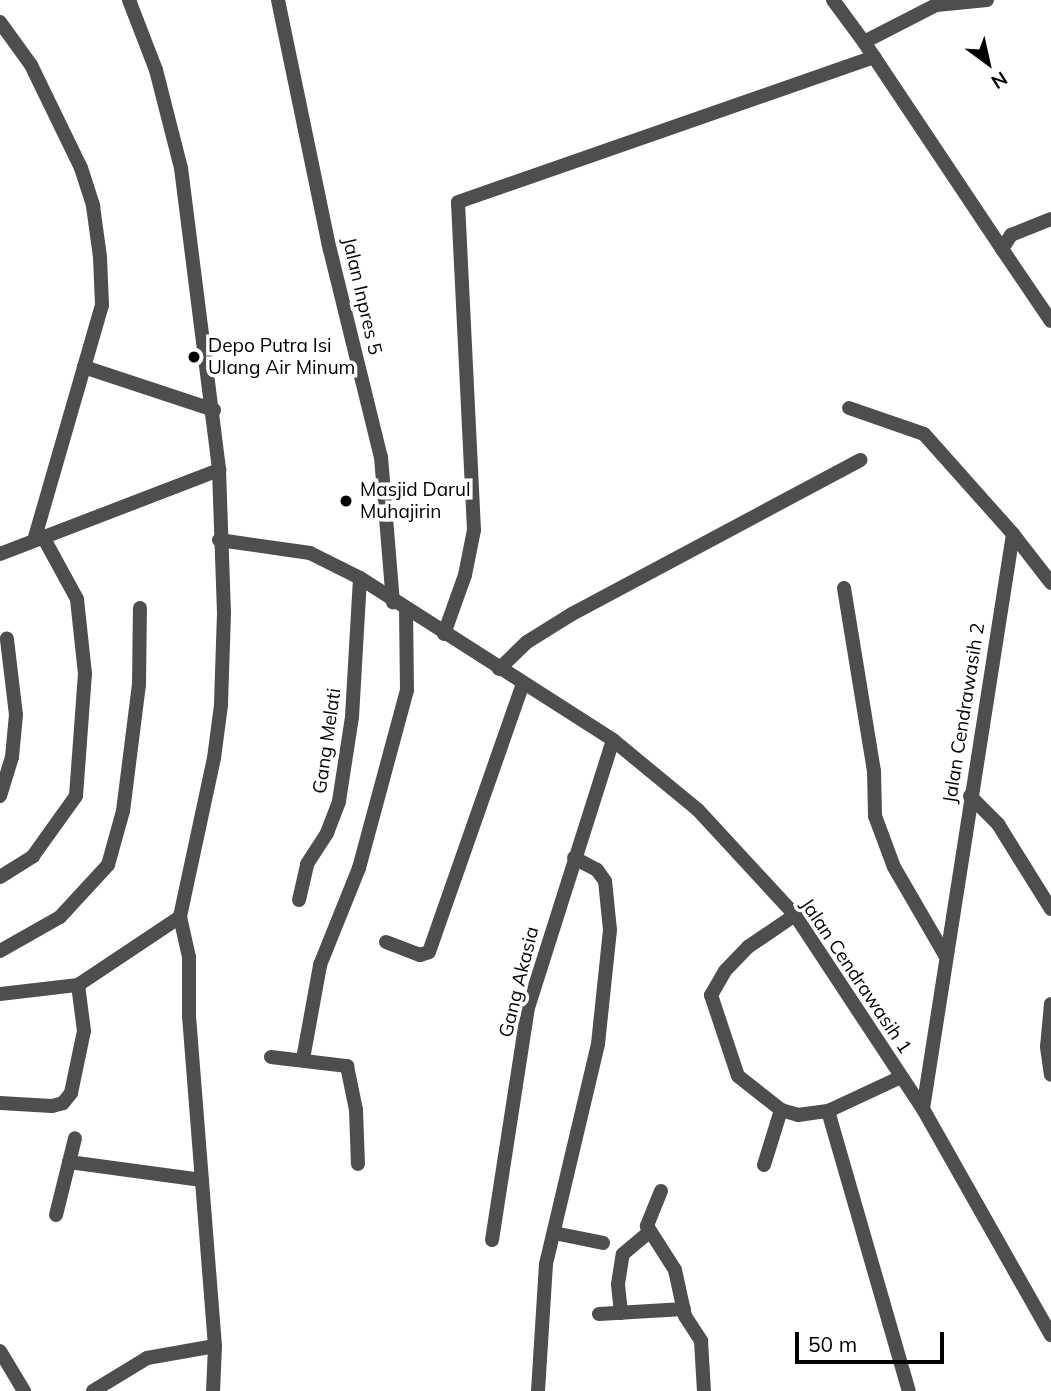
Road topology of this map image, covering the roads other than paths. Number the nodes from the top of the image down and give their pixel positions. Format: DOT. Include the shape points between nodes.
graph roads {
  1 [pos="129,0"];
  2 [pos="278,0"];
  3 [pos="832,0"];
  4 [pos="987,0"];
  5 [pos="962,1"];
  6 [pos="0,22"];
  7 [pos="864,42"];
  8 [pos="874,57"];
  9 [pos="1051,219"];
  10 [pos="1002,249"];
  11 [pos="1051,321"];
  12 [pos="84,367"];
  13 [pos="849,408"];
  14 [pos="214,410"];
  15 [pos="860,460"];
  16 [pos="219,470"];
  17 [pos="1013,534"];
  18 [pos="38,536"];
  19 [pos="219,540"];
  20 [pos="0,554"];
  21 [pos="360,578"];
  22 [pos="1051,583"];
  23 [pos="844,588"];
  24 [pos="399,607"];
  25 [pos="140,608"];
  26 [pos="444,634"];
  27 [pos="6,639"];
  28 [pos="499,669"];
  29 [pos="523,683"];
  30 [pos="613,740"];
  31 [pos="0,796"];
  32 [pos="970,796"];
  33 [pos="574,858"];
  34 [pos="0,877"];
  35 [pos="299,900"];
  36 [pos="1051,909"];
  37 [pos="795,915"];
  38 [pos="180,917"];
  39 [pos="386,942"];
  40 [pos="0,951"];
  41 [pos="945,955"];
  42 [pos="78,985"];
  43 [pos="0,994"];
  44 [pos="1051,1004"];
  45 [pos="271,1057"];
  46 [pos="303,1059"];
  47 [pos="1051,1075"];
  48 [pos="901,1077"];
  49 [pos="0,1103"];
  50 [pos="923,1109"];
  51 [pos="781,1110"];
  52 [pos="828,1111"];
  53 [pos="75,1138"];
  54 [pos="69,1162"];
  55 [pos="358,1164"];
  56 [pos="764,1165"];
  57 [pos="202,1180"];
  58 [pos="660,1191"];
  59 [pos="56,1215"];
  60 [pos="649,1232"];
  61 [pos="554,1233"];
  62 [pos="492,1240"];
  63 [pos="603,1243"];
  64 [pos="684,1309"];
  65 [pos="621,1313"];
  66 [pos="600,1314"];
  67 [pos="1051,1335"];
  68 [pos="215,1346"];
  69 [pos="0,1351"];
  70 [pos="24,1391"];
  71 [pos="93,1391"];
  72 [pos="213,1391"];
  73 [pos="538,1391"];
  74 [pos="704,1391"];
  75 [pos="909,1391"];
  1 -- 14 [label="street" via="156,70 181,168"];
  2 -- 24 [label="street, Jalan Inpres 5" via="381,457"];
  3 -- 7 [label="street"];
  4 -- 5 [label="street"];
  5 -- 7 [label="street" via="936,5"];
  6 -- 12 [label="street" via="31,65 81,168 93,206 102,305"];
  7 -- 8 [label="street"];
  8 -- 10 [label="street"];
  8 -- 26 [label="street" via="458,202 474,530 465,575"];
  9 -- 10 [label="street" via="1011,235"];
  10 -- 11 [label="street"];
  12 -- 14 [label="street"];
  12 -- 18 [label="street"];
  13 -- 17 [label="street" via="924,434"];
  14 -- 16 [label="street"];
  15 -- 28 [label="street" via="572,614 527,642"];
  16 -- 18 [label="street"];
  16 -- 19 [label="street"];
  17 -- 22 [label="street"];
  17 -- 32 [label="street, Jalan Cendrawasih 2"];
  18 -- 20 [label="street"];
  18 -- 34 [label="street" via="77,599 85,674 76,796 33,856"];
  19 -- 21 [label="street, Jalan Cendrawasih 1" via="310,553"];
  19 -- 38 [label="street" via="224,614 221,705"];
  21 -- 24 [label="street, Jalan Cendrawasih 1"];
  21 -- 35 [label="street, Gang Melati" via="352,717 339,801 327,833 307,864"];
  23 -- 41 [label="street" via="874,771 876,816 894,867"];
  24 -- 26 [label="street, Jalan Cendrawasih 1"];
  24 -- 46 [label="street, Jalan Inpres 5" via="407,690 359,868 320,965"];
  25 -- 40 [label="street" via="139,685 127,786 108,864 60,918"];
  26 -- 28 [label="street, Jalan Cendrawasih 1"];
  27 -- 31 [label="street" via="16,715 12,757"];
  28 -- 29 [label="street, Jalan Cendrawasih 1"];
  29 -- 30 [label="street, Jalan Cendrawasih 1"];
  29 -- 39 [label="street" via="429,952 420,956"];
  30 -- 33 [label="street, Gang Akasia"];
  30 -- 37 [label="street, Jalan Cendrawasih 1" via="698,810"];
  32 -- 36 [label="street" via="998,824"];
  32 -- 41 [label="street, Jalan Cendrawasih 2"];
  33 -- 61 [label="street" via="597,870 605,881 610,930 598,1044"];
  33 -- 62 [label="street, Gang Akasia" via="528,1008"];
  37 -- 48 [label="street, Jalan Cendrawasih 1"];
  37 -- 51 [label="street" via="748,947 725,971 711,995 736,1073"];
  38 -- 42 [label="street"];
  38 -- 57 [label="street" via="189,957"];
  41 -- 50 [label="street, Jalan Cendrawasih 2"];
  42 -- 43 [label="street"];
  42 -- 49 [label="street" via="84,1031 71,1093 63,1103 52,1106"];
  44 -- 47 [label="street" via="1047,1047"];
  45 -- 46 [label="street"];
  46 -- 55 [label="street" via="343,1063 350,1070"];
  48 -- 50 [label="street, Jalan Cendrawasih 1"];
  48 -- 52 [label="street"];
  50 -- 67 [label="street, Jalan Cendrawasih 1"];
  51 -- 52 [label="street" via="798,1115"];
  51 -- 56 [label="street"];
  52 -- 75 [label="street"];
  53 -- 54 [label="street"];
  54 -- 57 [label="street"];
  54 -- 59 [label="street"];
  57 -- 68 [label="street"];
  58 -- 60 [label="street" via="647,1221"];
  60 -- 64 [label="street" via="675,1270"];
  60 -- 65 [label="street" via="623,1254 618,1284"];
  61 -- 63 [label="street"];
  61 -- 73 [label="street" via="539,1316"];
  64 -- 65 [label="street"];
  64 -- 74 [label="street" via="705,1356"];
  65 -- 66 [label="street"];
  68 -- 71 [label="street" via="147,1358"];
  68 -- 72 [label="street"];
  69 -- 70 [label="street"];
}
